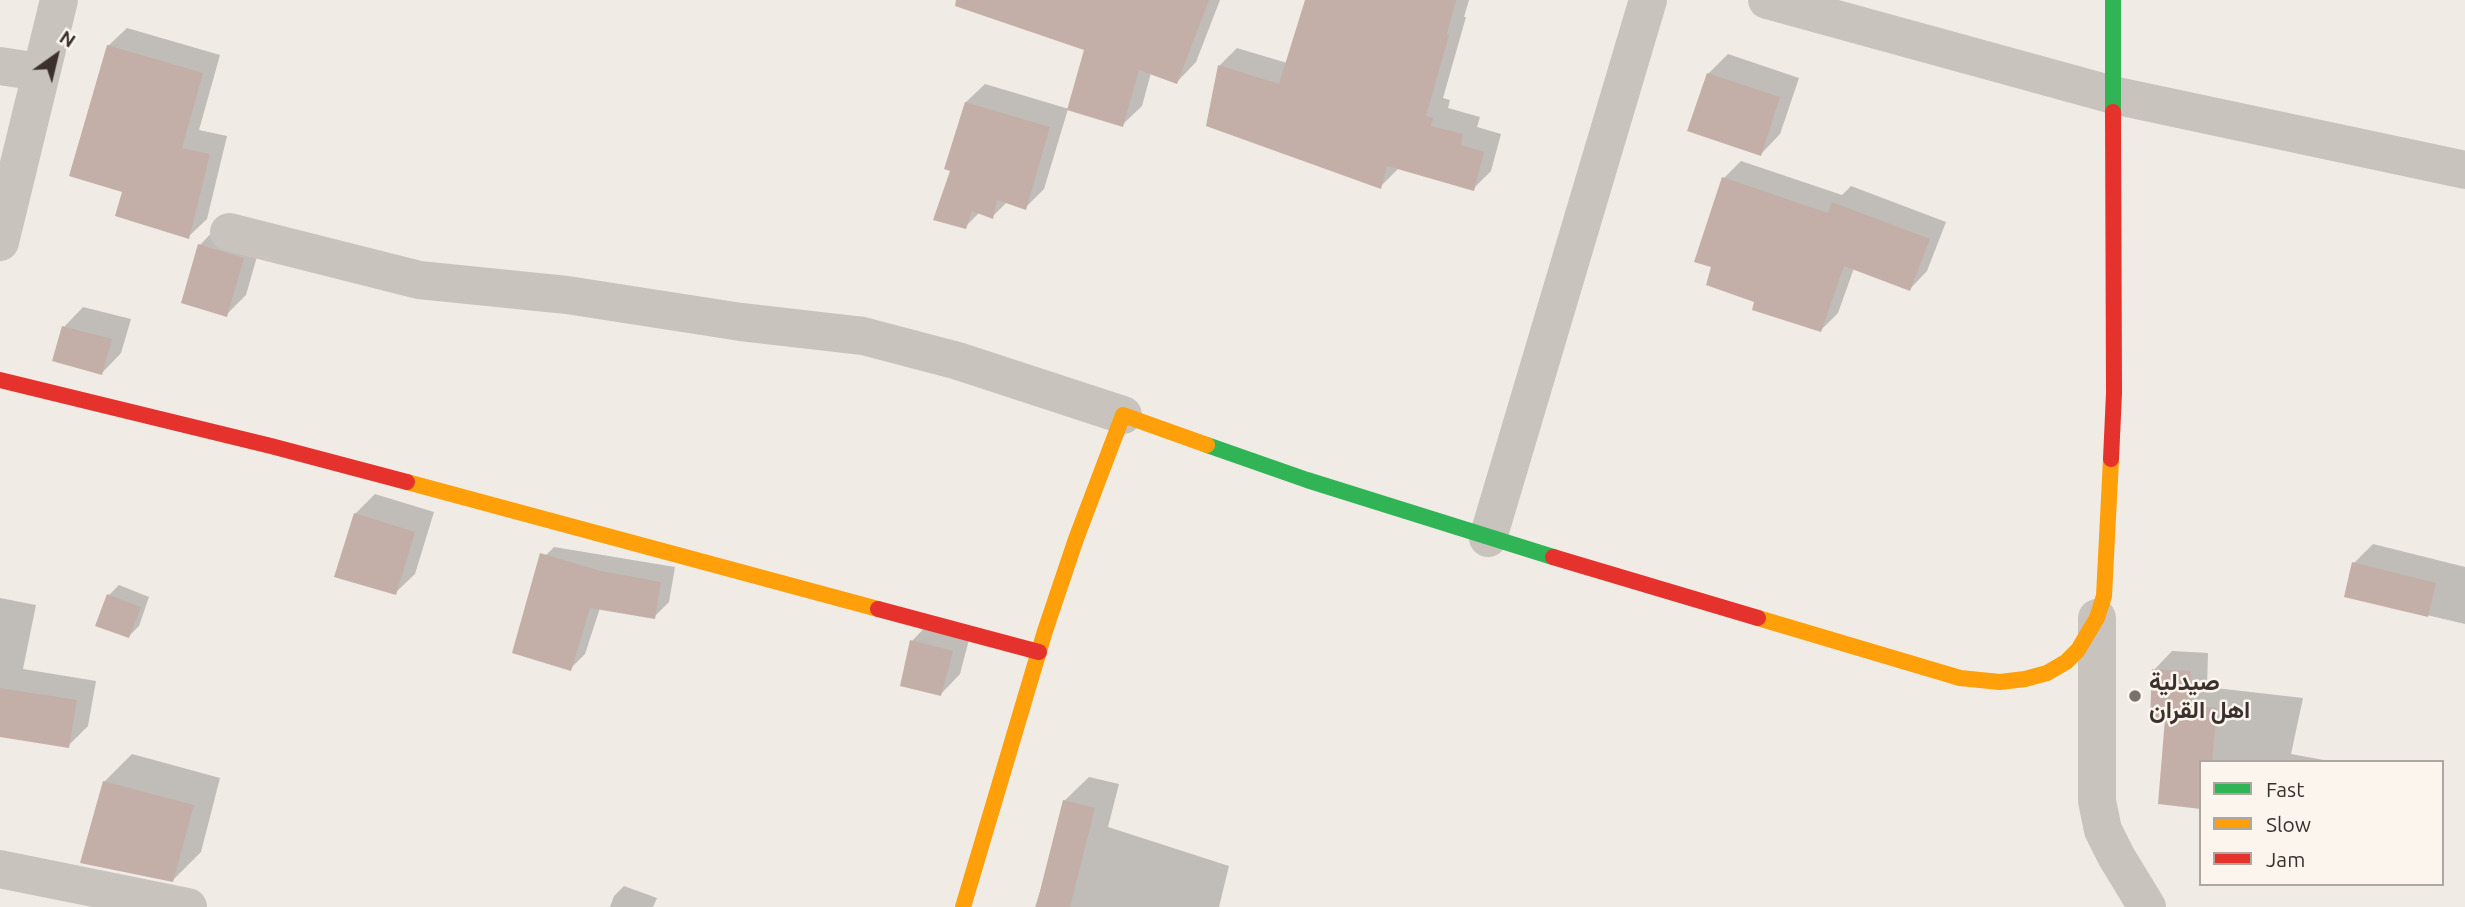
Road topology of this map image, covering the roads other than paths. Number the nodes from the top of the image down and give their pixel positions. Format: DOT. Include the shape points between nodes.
graph roads {
  1 [pos="59,0"];
  2 [pos="1648,0"];
  3 [pos="1768,0"];
  4 [pos="2113,0"];
  5 [pos="0,66"];
  6 [pos="40,72"];
  7 [pos="2113,94"];
  8 [pos="2465,170"];
  9 [pos="229,232"];
  10 [pos="0,242"];
  11 [pos="0,380"];
  12 [pos="1123,415"];
  13 [pos="1488,538"];
  14 [pos="2097,618"];
  15 [pos="1039,652"];
  16 [pos="0,869"];
  17 [pos="188,907"];
  18 [pos="963,907"];
  19 [pos="2147,907"];
  1 -- 6 [label="street"];
  2 -- 13 [label="street"];
  3 -- 7 [label="street"];
  4 -- 7 [label="street"];
  5 -- 6 [label="street"];
  6 -- 10 [label="street"];
  7 -- 8 [label="street"];
  7 -- 14 [label="street" via="2114,393 2107,570"];
  9 -- 12 [label="street" via="419,280 567,295 863,336 958,361"];
  11 -- 15 [label="street" via="271,446"];
  12 -- 13 [label="street"];
  12 -- 15 [label="street"];
  13 -- 14 [label="street" via="1980,682 2047,673 2078,650"];
  14 -- 19 [label="street" via="2097,801 2108,839"];
  15 -- 18 [label="street"];
  16 -- 17 [label="street"];
}
